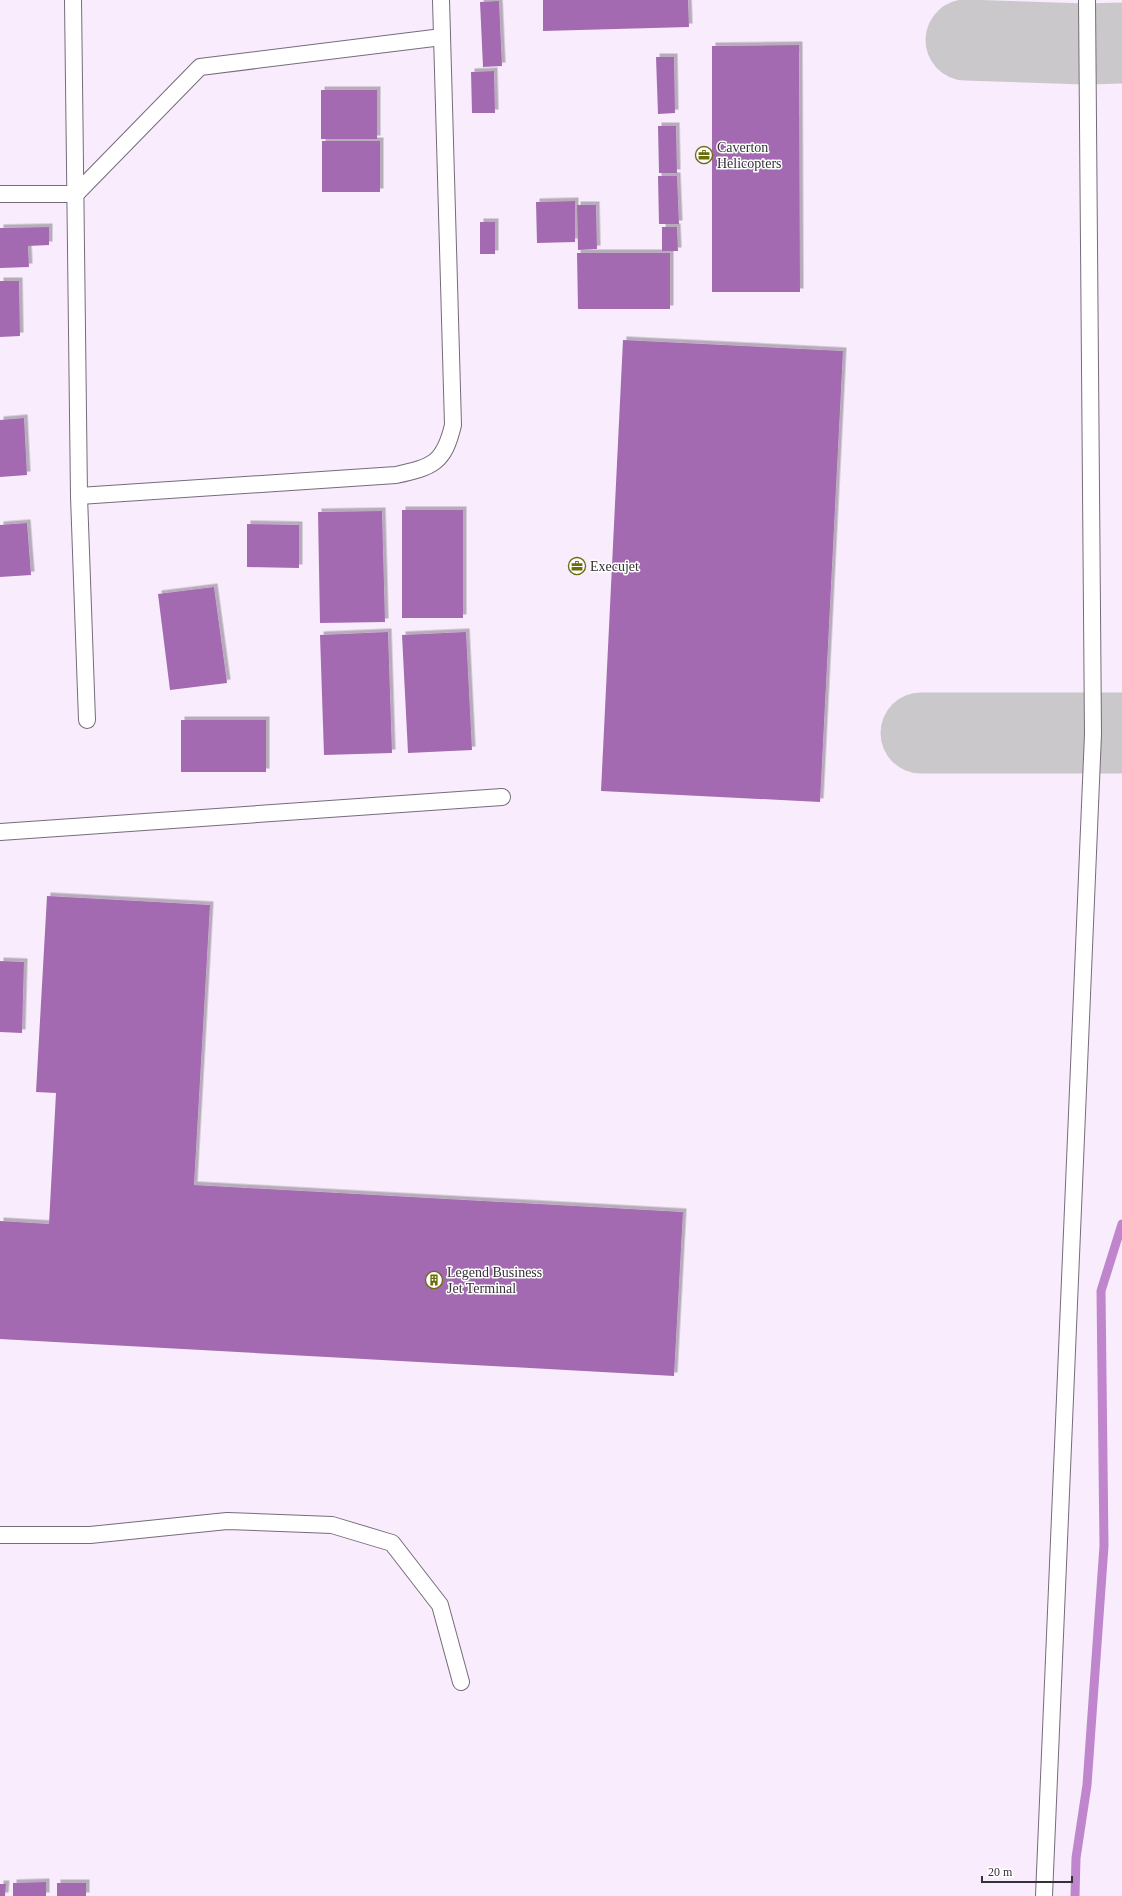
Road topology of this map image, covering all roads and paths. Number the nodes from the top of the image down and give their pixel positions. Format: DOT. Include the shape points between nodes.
graph roads {
  1 [pos="73,0"];
  2 [pos="441,0"];
  3 [pos="1087,0"];
  4 [pos="442,37"];
  5 [pos="0,194"];
  6 [pos="76,194"];
  7 [pos="80,496"];
  8 [pos="87,720"];
  9 [pos="502,797"];
  10 [pos="0,832"];
  11 [pos="0,1535"];
  12 [pos="461,1682"];
  13 [pos="1044,1896"];
  1 -- 6 [label="lane"];
  2 -- 4 [label="lane"];
  3 -- 13 [label="lane" via="1093,734"];
  4 -- 6 [label="lane" via="200,67"];
  4 -- 7 [label="lane" via="453,425 448,445 438,460 420,470 396,475"];
  5 -- 6 [label="lane"];
  6 -- 7 [label="lane"];
  7 -- 8 [label="lane"];
  9 -- 10 [label="lane"];
  11 -- 12 [label="lane" via="90,1535 227,1521 332,1525 392,1543 440,1605"];
}
